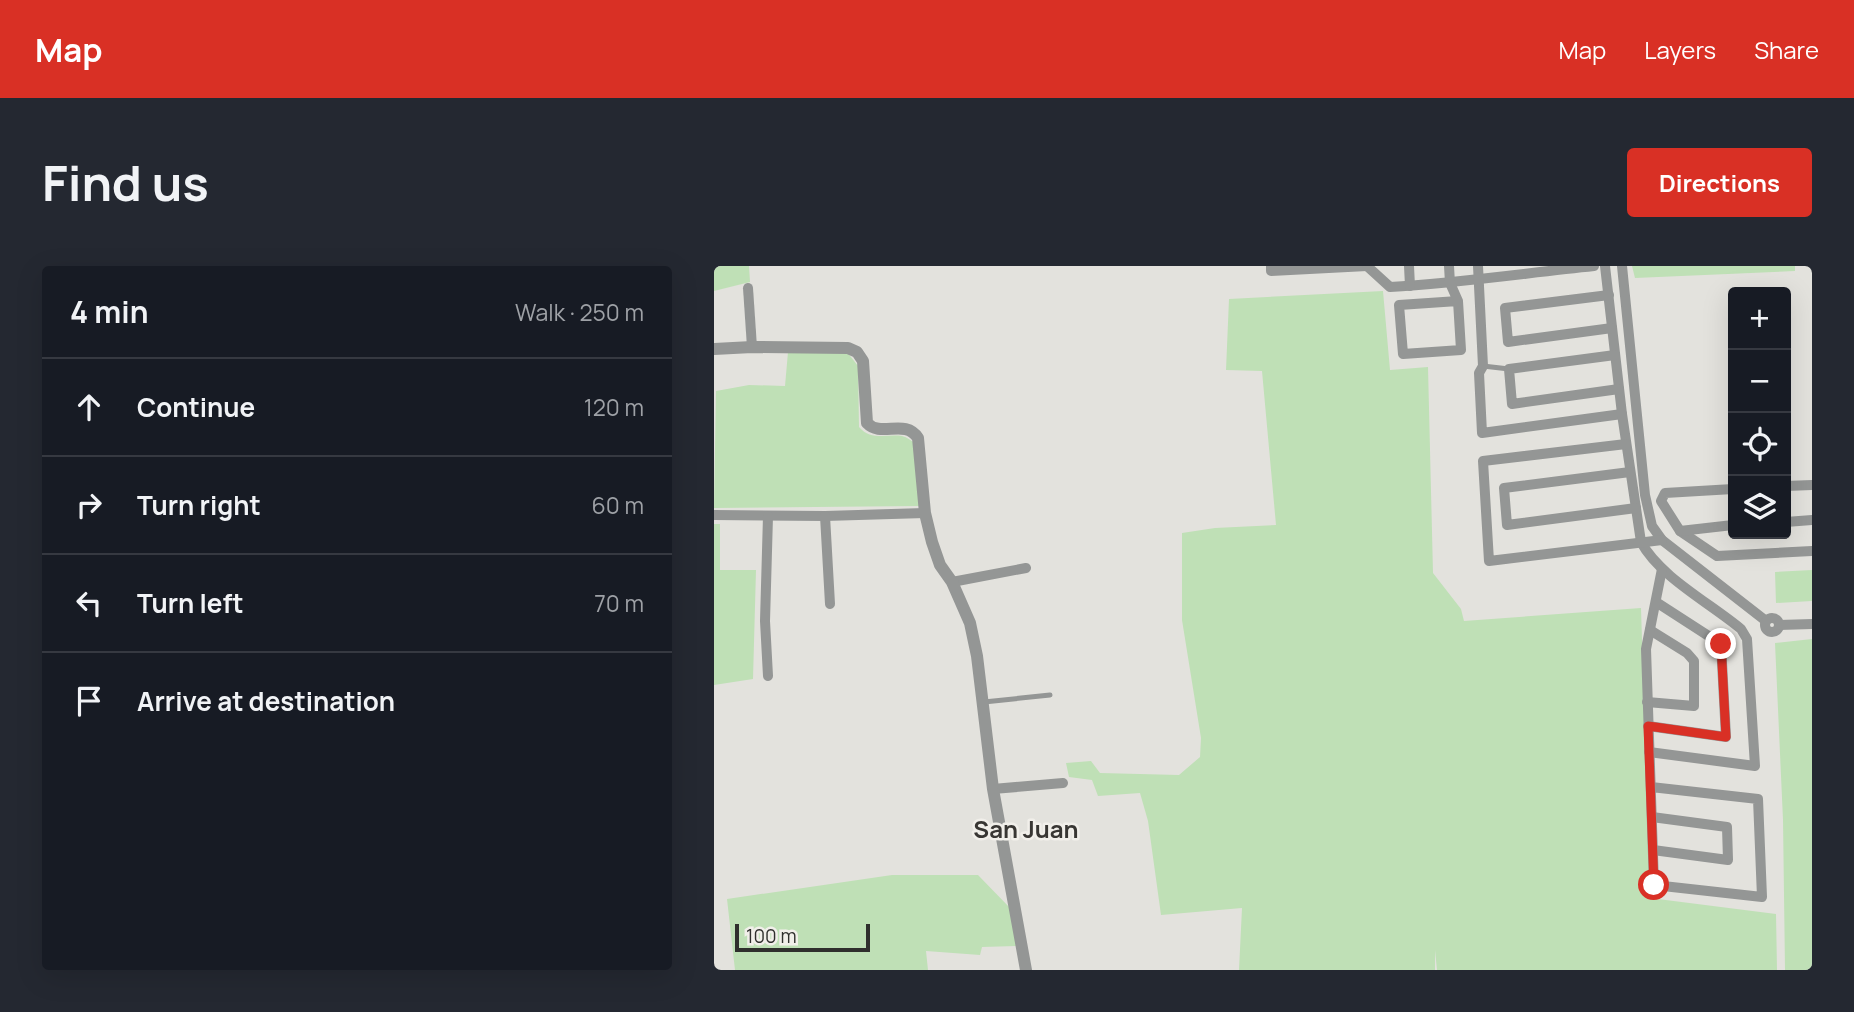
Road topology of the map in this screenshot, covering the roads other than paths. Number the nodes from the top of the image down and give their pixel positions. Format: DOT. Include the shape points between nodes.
graph roads {
  1 [pos="1271,266"];
  2 [pos="1367,266"];
  3 [pos="1409,266"];
  4 [pos="1449,266"];
  5 [pos="1594,266"];
  6 [pos="1605,266"];
  7 [pos="1622,266"];
  8 [pos="1308,267"];
  9 [pos="1335,267"];
  10 [pos="1478,272"];
  11 [pos="1450,283"];
  12 [pos="1410,286"];
  13 [pos="748,288"];
  14 [pos="1609,295"];
  15 [pos="1458,301"];
  16 [pos="1612,328"];
  17 [pos="752,347"];
  18 [pos="714,349"];
  19 [pos="1615,355"];
  20 [pos="1483,366"];
  21 [pos="1509,369"];
  22 [pos="1619,389"];
  23 [pos="1622,414"];
  24 [pos="1626,444"];
  25 [pos="1630,472"];
  26 [pos="1812,485"];
  27 [pos="1791,486"];
  28 [pos="1728,489"];
  29 [pos="1636,508"];
  30 [pos="925,513"];
  31 [pos="714,515"];
  32 [pos="768,516"];
  33 [pos="825,516"];
  34 [pos="1812,520"];
  35 [pos="1791,522"];
  36 [pos="1728,526"];
  37 [pos="1681,531"];
  38 [pos="1662,540"];
  39 [pos="1641,542"];
  40 [pos="1812,551"];
  41 [pos="1026,568"];
  42 [pos="1662,569"];
  43 [pos="952,582"];
  44 [pos="1656,602"];
  45 [pos="830,604"];
  46 [pos="1812,624"];
  47 [pos="1650,630"];
  48 [pos="768,676"];
  49 [pos="1050,695"];
  50 [pos="984,702"];
  51 [pos="1647,702"];
  52 [pos="1648,726"];
  53 [pos="1648,752"];
  54 [pos="1063,783"];
  55 [pos="1651,787"];
  56 [pos="993,789"];
  57 [pos="1652,817"];
  58 [pos="1653,850"];
  59 [pos="1026,970"];
  1 -- 8 [label="street" via="1271,271"];
  2 -- 9 [label="street"];
  2 -- 12 [label="street" via="1390,287"];
  3 -- 12 [label="street"];
  4 -- 11 [label="street"];
  5 -- 10 [label="street"];
  6 -- 14 [label="street"];
  7 -- 38 [label="street" via="1645,495 1652,526"];
  8 -- 9 [label="street"];
  10 -- 11 [label="street"];
  10 -- 20 [label="street"];
  11 -- 12 [label="street"];
  11 -- 15 [label="street"];
  13 -- 17 [label="street"];
  14 -- 16 [label="street"];
  14 -- 16 [label="street" via="1505,308 1508,342"];
  15 -- 15 [label="street" via="1461,350 1403,354 1399,305"];
  16 -- 19 [label="street"];
  17 -- 18 [label="street"];
  17 -- 30 [label="street" via="848,348 857,352 863,361 867,423 875,429 907,428 918,438"];
  19 -- 21 [label="street"];
  19 -- 22 [label="street"];
  20 -- 21 [label="lane"];
  20 -- 23 [label="street" via="1479,373 1482,433"];
  21 -- 22 [label="street" via="1512,404"];
  22 -- 23 [label="street"];
  23 -- 24 [label="street"];
  24 -- 25 [label="street"];
  24 -- 39 [label="street" via="1483,461 1489,561"];
  25 -- 29 [label="street"];
  25 -- 29 [label="street" via="1504,488 1507,525"];
  26 -- 27 [label="street"];
  28 -- 37 [label="street" via="1665,493 1661,501"];
  29 -- 39 [label="street"];
  30 -- 33 [label="street"];
  30 -- 43 [label="street" via="940,565"];
  31 -- 32 [label="street"];
  32 -- 33 [label="street"];
  32 -- 48 [label="street"];
  33 -- 45 [label="street"];
  34 -- 35 [label="street"];
  36 -- 37 [label="street"];
  37 -- 40 [label="street" via="1717,556"];
  38 -- 39 [label="street"];
  38 -- 46 [label="street" via="1766,621 1774,618 1779,625"];
  39 -- 42 [label="street"];
  41 -- 43 [label="street"];
  42 -- 44 [label="street"];
  42 -- 53 [label="street" via="1746,634 1755,765"];
  43 -- 50 [label="street" via="970,623"];
  44 -- 47 [label="street"];
  44 -- 52 [label="street" via="1721,644 1726,737"];
  47 -- 51 [label="street"];
  47 -- 51 [label="street" via="1694,661 1694,706"];
  49 -- 50 [label="lane"];
  50 -- 56 [label="street"];
  51 -- 52 [label="street"];
  52 -- 53 [label="street"];
  53 -- 55 [label="street"];
  54 -- 56 [label="street"];
  55 -- 57 [label="street"];
  55 -- 58 [label="street" via="1758,799 1762,897 1654,885"];
  56 -- 59 [label="street"];
  57 -- 58 [label="street"];
  57 -- 58 [label="street" via="1727,827 1728,860"];
}
